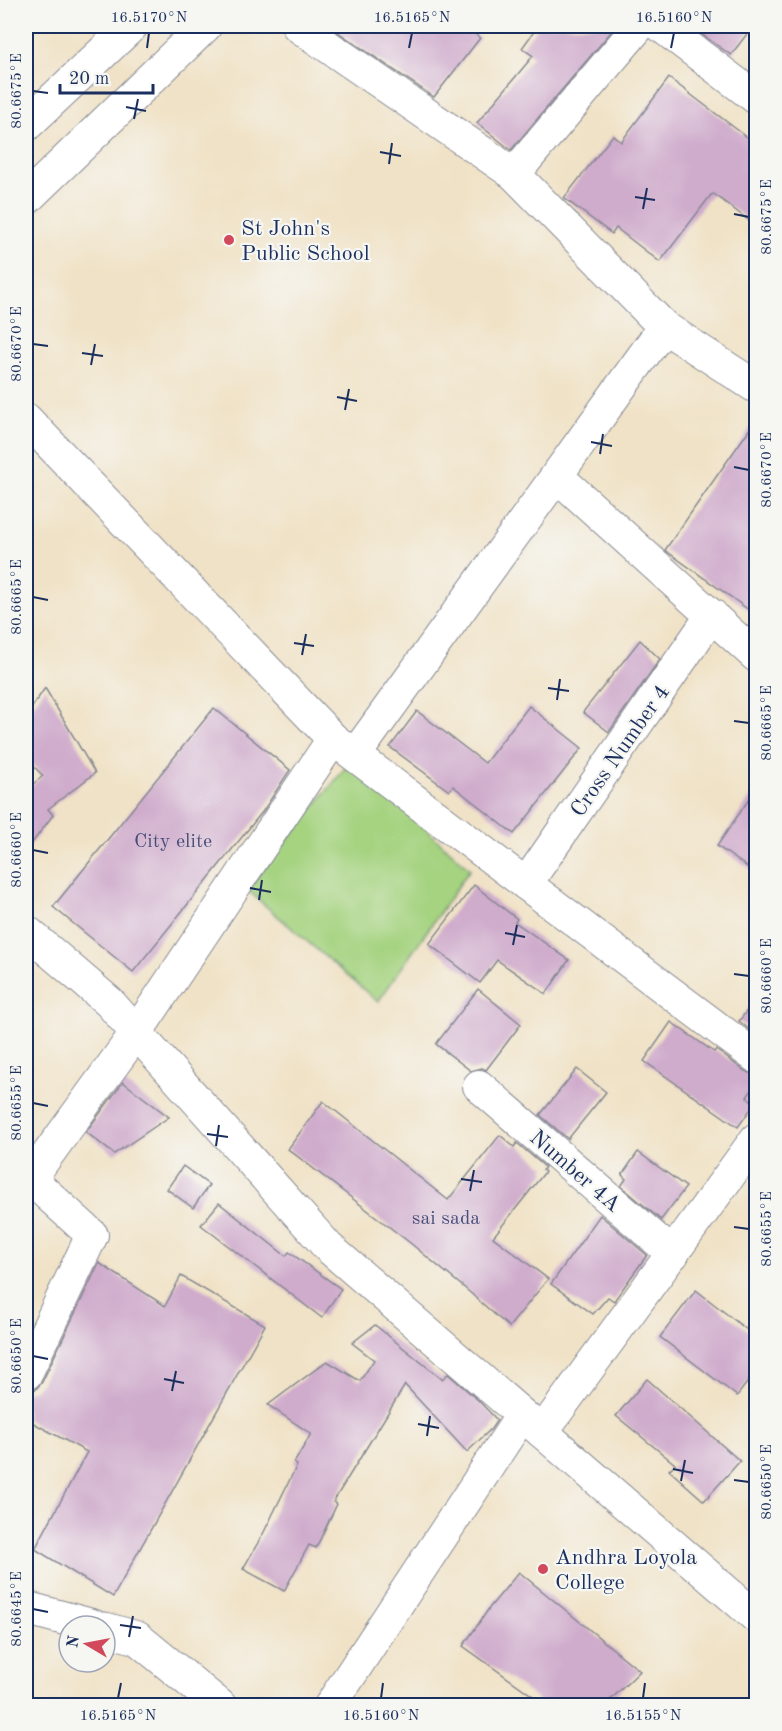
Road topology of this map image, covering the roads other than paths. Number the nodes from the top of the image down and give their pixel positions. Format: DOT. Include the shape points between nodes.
graph roads {
  1 [pos="131,26"];
  2 [pos="205,26"];
  3 [pos="298,26"];
  4 [pos="639,26"];
  5 [pos="661,26"];
  6 [pos="756,98"];
  7 [pos="26,125"];
  8 [pos="514,174"];
  9 [pos="26,199"];
  10 [pos="664,327"];
  11 [pos="756,387"];
  12 [pos="26,419"];
  13 [pos="557,476"];
  14 [pos="711,615"];
  15 [pos="756,656"];
  16 [pos="344,747"];
  17 [pos="526,884"];
  18 [pos="26,931"];
  19 [pos="136,1033"];
  20 [pos="756,1057"];
  21 [pos="479,1086"];
  22 [pos="756,1139"];
  23 [pos="28,1177"];
  24 [pos="673,1254"];
  25 [pos="26,1374"];
  26 [pos="532,1423"];
  27 [pos="26,1608"];
  28 [pos="57,1616"];
  29 [pos="756,1617"];
  30 [pos="117,1632"];
  31 [pos="220,1706"];
  32 [pos="330,1706"];
  1 -- 7 [label="street"];
  2 -- 9 [label="street"];
  3 -- 8 [label="street"];
  4 -- 8 [label="street"];
  5 -- 6 [label="street"];
  8 -- 10 [label="street"];
  10 -- 11 [label="street"];
  10 -- 13 [label="street"];
  12 -- 16 [label="street"];
  13 -- 14 [label="street"];
  13 -- 16 [label="street"];
  14 -- 15 [label="street"];
  14 -- 17 [label="street, Cross Number 4"];
  16 -- 17 [label="street"];
  16 -- 19 [label="street"];
  17 -- 20 [label="street"];
  18 -- 19 [label="street" via="109,1002"];
  19 -- 23 [label="street"];
  19 -- 26 [label="street" via="328,1247"];
  21 -- 24 [label="street, Number 4A"];
  22 -- 24 [label="street"];
  23 -- 25 [label="street" via="92,1234"];
  24 -- 26 [label="street"];
  26 -- 29 [label="street"];
  26 -- 32 [label="street"];
  27 -- 28 [label="street"];
  30 -- 31 [label="street" via="137,1638"];
}
